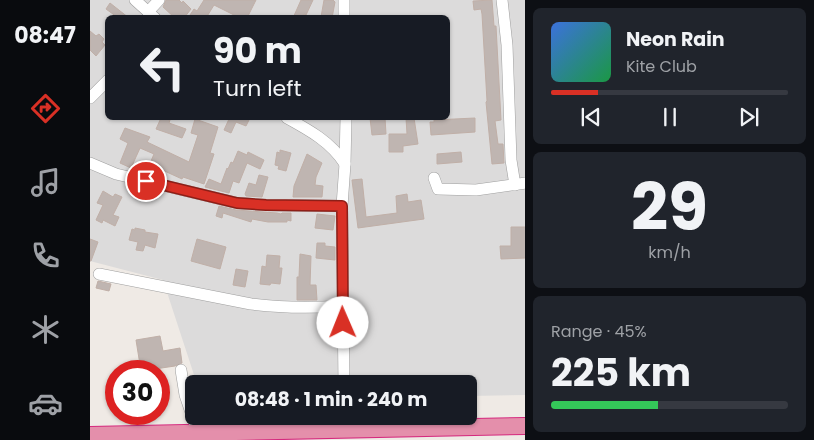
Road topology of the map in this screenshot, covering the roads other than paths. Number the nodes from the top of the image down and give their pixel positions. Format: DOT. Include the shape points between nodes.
graph roads {
  1 [pos="134,0"];
  2 [pos="159,0"];
  3 [pos="344,0"];
  4 [pos="502,0"];
  5 [pos="151,15"];
  6 [pos="344,15"];
  7 [pos="105,83"];
  8 [pos="90,98"];
  9 [pos="290,120"];
  10 [pos="346,120"];
  11 [pos="90,163"];
  12 [pos="345,164"];
  13 [pos="434,178"];
  14 [pos="520,184"];
  15 [pos="342,206"];
  16 [pos="99,274"];
  17 [pos="342,306"];
  18 [pos="181,370"];
  19 [pos="344,375"];
  20 [pos="525,426"];
  21 [pos="339,429"];
  22 [pos="198,433"];
  23 [pos="90,435"];
  1 -- 5 [label="street"];
  2 -- 5 [label="street"];
  3 -- 6 [label="street"];
  4 -- 14 [label="street" via="511,160"];
  7 -- 8 [label="street"];
  9 -- 12 [label="street" via="318,136"];
  10 -- 12 [label="street"];
  11 -- 15 [label="street" via="116,174 237,203"];
  12 -- 15 [label="street"];
  13 -- 14 [label="street" via="438,189 476,190"];
  15 -- 17 [label="street"];
  16 -- 17 [label="street" via="259,305 296,308"];
  17 -- 19 [label="street"];
  18 -- 22 [label="street"];
  20 -- 21 [label="highway"];
  21 -- 22 [label="highway"];
  22 -- 23 [label="highway"];
}
